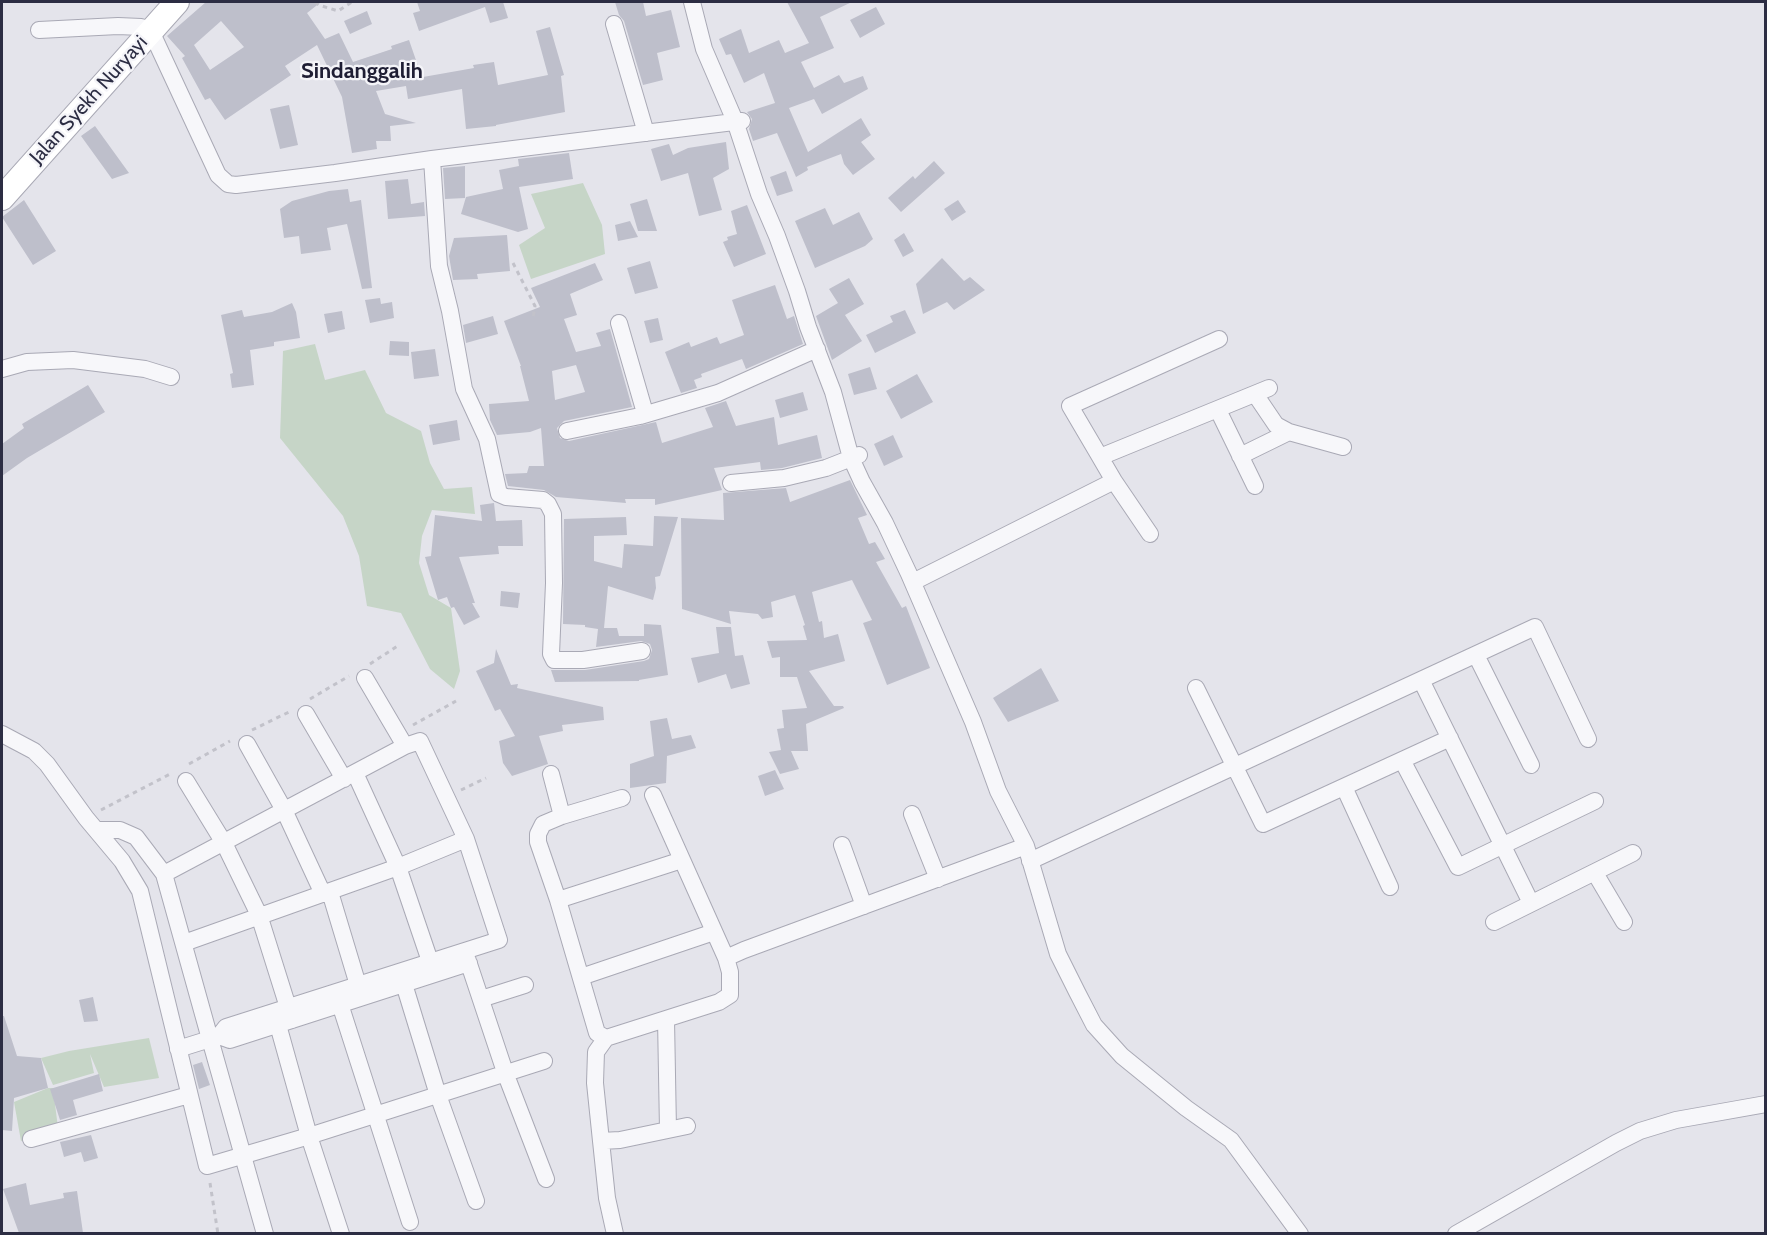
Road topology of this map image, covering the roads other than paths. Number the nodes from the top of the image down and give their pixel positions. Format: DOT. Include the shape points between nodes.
graph roads {
  1 [pos="177,2"];
  2 [pos="692,2"];
  3 [pos="614,24"];
  4 [pos="39,30"];
  5 [pos="151,31"];
  6 [pos="738,121"];
  7 [pos="646,133"];
  8 [pos="432,159"];
  9 [pos="2,198"];
  10 [pos="619,323"];
  11 [pos="1219,339"];
  12 [pos="817,349"];
  13 [pos="2,369"];
  14 [pos="171,377"];
  15 [pos="1218,410"];
  16 [pos="645,413"];
  17 [pos="567,431"];
  18 [pos="1289,432"];
  19 [pos="1343,447"];
  20 [pos="1240,456"];
  21 [pos="855,457"];
  22 [pos="1100,458"];
  23 [pos="1114,481"];
  24 [pos="731,483"];
  25 [pos="1255,486"];
  26 [pos="1150,534"];
  27 [pos="912,582"];
  28 [pos="642,651"];
  29 [pos="1476,655"];
  30 [pos="366,678"];
  31 [pos="1421,680"];
  32 [pos="1196,688"];
  33 [pos="306,714"];
  34 [pos="2,734"];
  35 [pos="1450,738"];
  36 [pos="1588,739"];
  37 [pos="402,740"];
  38 [pos="247,744"];
  39 [pos="1402,760"];
  40 [pos="1531,765"];
  41 [pos="1235,766"];
  42 [pos="551,774"];
  43 [pos="349,776"];
  44 [pos="186,781"];
  45 [pos="1344,787"];
  46 [pos="653,795"];
  47 [pos="622,798"];
  48 [pos="1595,801"];
  49 [pos="284,810"];
  50 [pos="912,814"];
  51 [pos="562,816"];
  52 [pos="97,830"];
  53 [pos="466,839"];
  54 [pos="224,843"];
  55 [pos="842,845"];
  56 [pos="1502,845"];
  57 [pos="1633,853"];
  58 [pos="1028,854"];
  59 [pos="682,860"];
  60 [pos="399,867"];
  61 [pos="1595,873"];
  62 [pos="164,874"];
  63 [pos="938,879"];
  64 [pos="1390,887"];
  65 [pos="326,893"];
  66 [pos="558,900"];
  67 [pos="1531,903"];
  68 [pos="864,906"];
  69 [pos="259,915"];
  70 [pos="1494,922"];
  71 [pos="1624,922"];
  72 [pos="714,932"];
  73 [pos="184,943"];
  74 [pos="467,957"];
  75 [pos="726,958"];
  76 [pos="432,969"];
  77 [pos="581,978"];
  78 [pos="404,984"];
  79 [pos="525,985"];
  80 [pos="360,991"];
  81 [pos="481,999"];
  82 [pos="340,1004"];
  83 [pos="286,1018"];
  84 [pos="666,1019"];
  85 [pos="214,1038"];
  86 [pos="606,1038"];
  87 [pos="178,1049"];
  88 [pos="544,1061"];
  89 [pos="506,1075"];
  90 [pos="189,1095"];
  91 [pos="438,1095"];
  92 [pos="1766,1104"];
  93 [pos="374,1116"];
  94 [pos="687,1126"];
  95 [pos="668,1130"];
  96 [pos="309,1136"];
  97 [pos="31,1139"];
  98 [pos="601,1141"];
  99 [pos="242,1157"];
  100 [pos="546,1179"];
  101 [pos="476,1201"];
  102 [pos="410,1222"];
  103 [pos="265,1233"];
  104 [pos="341,1233"];
  105 [pos="615,1233"];
  106 [pos="1300,1233"];
  107 [pos="1456,1233"];
  1 -- 5 [label="main road, Jalan Syekh Nuryayi"];
  2 -- 6 [label="street" via="704,49"];
  3 -- 7 [label="street"];
  4 -- 5 [label="street" via="118,26"];
  5 -- 8 [label="street" via="218,176 228,184"];
  5 -- 9 [label="main road, Jalan Syekh Nuryayi"];
  6 -- 7 [label="street"];
  6 -- 12 [label="street" via="759,194"];
  7 -- 8 [label="street"];
  8 -- 28 [label="street" via="439,266 464,389 487,439 499,494 543,500 554,514 551,654 554,660 583,660"];
  10 -- 16 [label="street"];
  11 -- 22 [label="street" via="1070,406"];
  12 -- 16 [label="street" via="718,393"];
  12 -- 21 [label="street"];
  13 -- 14 [label="street" via="27,362 73,360 145,369"];
  15 -- 18 [label="street" via="1262,391 1276,425"];
  15 -- 20 [label="street"];
  15 -- 22 [label="street"];
  16 -- 17 [label="street"];
  18 -- 19 [label="street"];
  18 -- 20 [label="street"];
  20 -- 25 [label="street"];
  21 -- 24 [label="street" via="784,478"];
  21 -- 27 [label="street" via="862,482"];
  22 -- 23 [label="street"];
  23 -- 26 [label="street"];
  23 -- 27 [label="street"];
  27 -- 58 [label="street"];
  29 -- 31 [label="street"];
  29 -- 36 [label="street" via="1535,627"];
  29 -- 40 [label="street"];
  30 -- 37 [label="street"];
  31 -- 35 [label="street"];
  31 -- 41 [label="street"];
  32 -- 41 [label="street"];
  33 -- 43 [label="street"];
  34 -- 52 [label="street" via="34,751 47,764"];
  35 -- 39 [label="street"];
  35 -- 56 [label="street"];
  37 -- 43 [label="street"];
  37 -- 53 [label="street" via="420,741"];
  38 -- 49 [label="street"];
  39 -- 45 [label="street"];
  39 -- 56 [label="street" via="1458,867"];
  41 -- 45 [label="street" via="1263,824"];
  41 -- 58 [label="street"];
  42 -- 51 [label="street"];
  43 -- 49 [label="street"];
  43 -- 60 [label="street"];
  44 -- 54 [label="street"];
  45 -- 64 [label="street"];
  46 -- 59 [label="street"];
  47 -- 51 [label="street"];
  48 -- 56 [label="street"];
  49 -- 54 [label="street"];
  49 -- 65 [label="street"];
  50 -- 63 [label="street"];
  51 -- 66 [label="street" via="543,824 538,834"];
  52 -- 62 [label="street" via="120,830 136,837"];
  52 -- 87 [label="street" via="140,891"];
  53 -- 60 [label="street"];
  53 -- 74 [label="street" via="499,940"];
  54 -- 62 [label="street"];
  54 -- 69 [label="street"];
  55 -- 68 [label="street"];
  56 -- 67 [label="street"];
  57 -- 61 [label="street"];
  58 -- 63 [label="street"];
  58 -- 106 [label="street" via="1059,954 1094,1025 1122,1056 1231,1140"];
  59 -- 66 [label="street"];
  59 -- 72 [label="street"];
  60 -- 65 [label="street"];
  60 -- 76 [label="street"];
  61 -- 67 [label="street"];
  61 -- 71 [label="street"];
  62 -- 73 [label="street"];
  63 -- 68 [label="street"];
  65 -- 69 [label="street"];
  65 -- 80 [label="street"];
  66 -- 77 [label="street"];
  67 -- 70 [label="street"];
  68 -- 75 [label="street"];
  69 -- 73 [label="street"];
  69 -- 83 [label="street"];
  72 -- 75 [label="street"];
  72 -- 77 [label="street"];
  73 -- 85 [label="street"];
  74 -- 76 [label="street"];
  74 -- 81 [label="street"];
  75 -- 84 [label="street" via="730,995"];
  76 -- 78 [label="street"];
  76 -- 80 [label="street"];
  77 -- 86 [label="street" via="597,1033"];
  78 -- 80 [label="street"];
  78 -- 91 [label="street"];
  79 -- 81 [label="street"];
  80 -- 82 [label="street"];
  80 -- 83 [label="street"];
  81 -- 89 [label="street"];
  82 -- 83 [label="street"];
  82 -- 93 [label="street"];
  83 -- 85 [label="street" via="226,1027"];
  83 -- 96 [label="street"];
  84 -- 86 [label="street"];
  84 -- 95 [label="street"];
  85 -- 87 [label="street"];
  85 -- 99 [label="street"];
  86 -- 98 [label="street" via="596,1052"];
  87 -- 90 [label="street"];
  88 -- 89 [label="street"];
  89 -- 91 [label="street"];
  89 -- 100 [label="street"];
  90 -- 97 [label="street"];
  90 -- 99 [label="street" via="207,1166"];
  91 -- 93 [label="street"];
  91 -- 101 [label="street"];
  92 -- 107 [label="street" via="1676,1120 1640,1131"];
  93 -- 96 [label="street"];
  93 -- 102 [label="street"];
  94 -- 95 [label="street"];
  95 -- 98 [label="street"];
  96 -- 99 [label="street"];
  96 -- 104 [label="street"];
  98 -- 105 [label="street"];
  99 -- 103 [label="street"];
}
